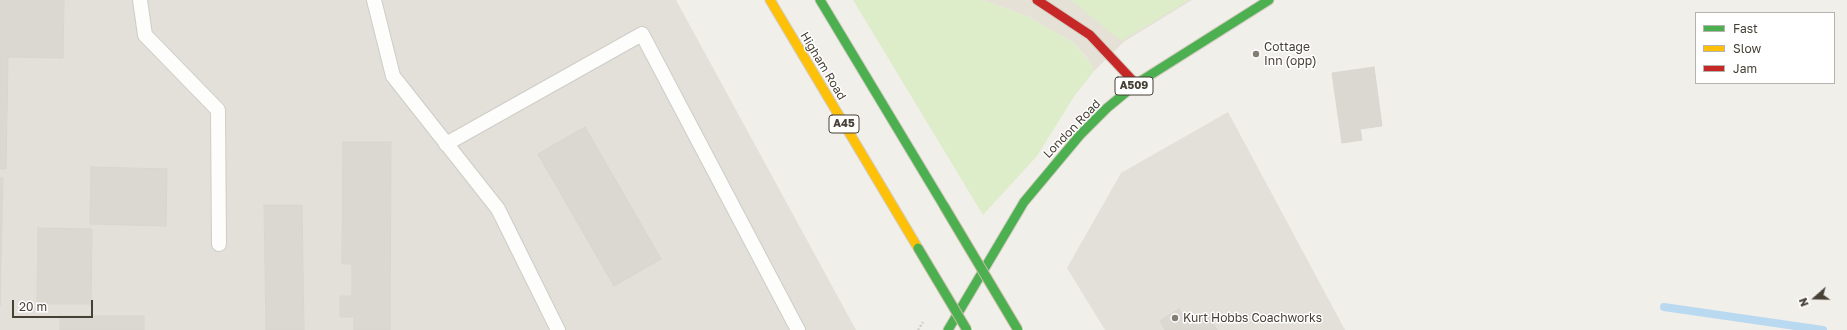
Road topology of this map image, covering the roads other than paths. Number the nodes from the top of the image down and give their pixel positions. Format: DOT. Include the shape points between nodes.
graph roads {
  1 [pos="140,0"];
  2 [pos="374,0"];
  3 [pos="770,0"];
  4 [pos="820,0"];
  5 [pos="1037,0"];
  6 [pos="1269,0"];
  7 [pos="1136,84"];
  8 [pos="446,144"];
  9 [pos="220,244"];
  10 [pos="558,330"];
  11 [pos="798,330"];
  12 [pos="948,330"];
  13 [pos="967,330"];
  14 [pos="1018,330"];
  1 -- 9 [label="lane" via="145,35 218,110"];
  2 -- 8 [label="lane" via="393,76"];
  3 -- 13 [label="main road, Higham Road / A45, bridge"];
  4 -- 14 [label="main road, bridge"];
  5 -- 7 [label="main road" via="1090,35"];
  6 -- 7 [label="main road, London Road / A509"];
  7 -- 12 [label="main road, London Road / A509" via="1080,135 1024,202"];
  8 -- 10 [label="lane" via="498,209"];
  8 -- 11 [label="lane" via="642,34"];
}
